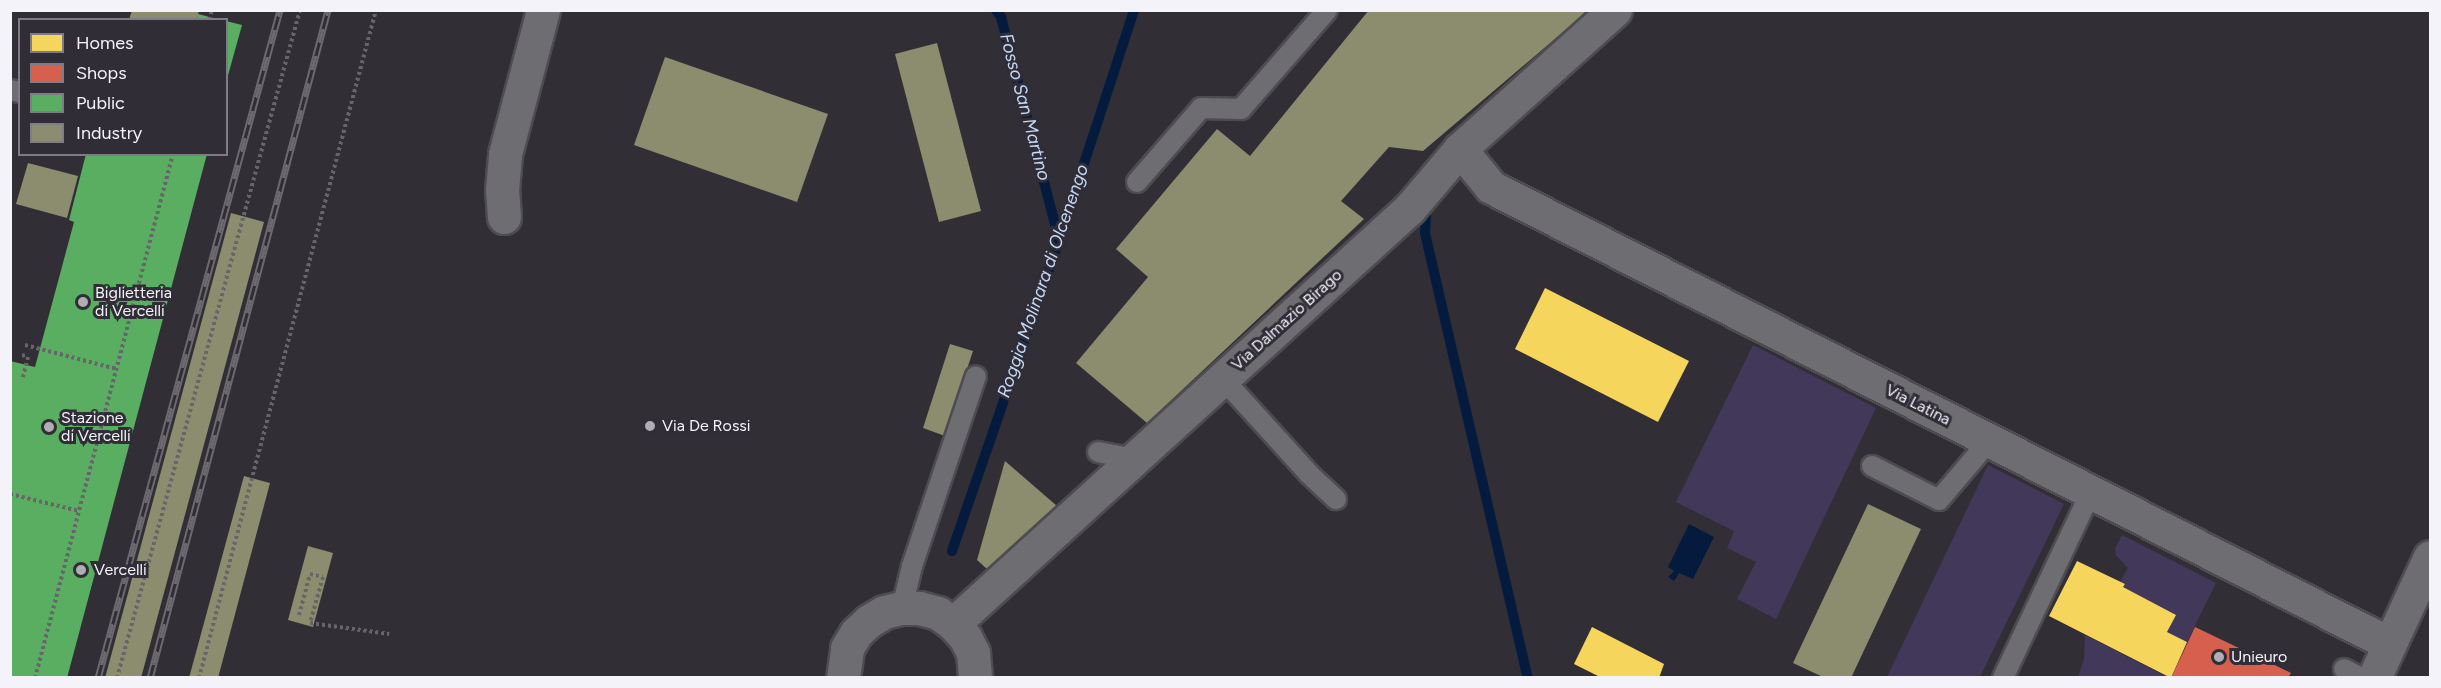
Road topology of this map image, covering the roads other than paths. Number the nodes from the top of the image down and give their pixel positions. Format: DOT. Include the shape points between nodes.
graph roads {
  1 [pos="543,10"];
  2 [pos="1327,10"];
  3 [pos="1615,10"];
  4 [pos="1460,149"];
  5 [pos="1137,182"];
  6 [pos="504,217"];
  7 [pos="976,376"];
  8 [pos="1223,379"];
  9 [pos="1989,441"];
  10 [pos="1098,452"];
  11 [pos="1135,459"];
  12 [pos="1872,466"];
  13 [pos="2091,492"];
  14 [pos="1336,499"];
  15 [pos="2430,557"];
  16 [pos="902,608"];
  17 [pos="953,624"];
  18 [pos="2390,644"];
  19 [pos="2360,675"];
  20 [pos="843,678"];
  21 [pos="975,678"];
  22 [pos="2002,678"];
  1 -- 6 [label="street" via="505,154"];
  2 -- 5 [label="lane" via="1241,109 1201,108"];
  3 -- 4 [label="street, Via Dalmazio Birago"];
  4 -- 8 [label="street, Via Dalmazio Birago" via="1410,208"];
  4 -- 9 [label="street, Via Latina" via="1491,187"];
  7 -- 16 [label="lane" via="912,566"];
  8 -- 11 [label="street, Via Dalmazio Birago"];
  8 -- 14 [label="lane"];
  9 -- 12 [label="lane" via="1939,500"];
  9 -- 13 [label="street, Via Latina"];
  10 -- 11 [label="lane"];
  11 -- 17 [label="street, Via Dalmazio Birago"];
  13 -- 18 [label="street, Via Latina"];
  13 -- 22 [label="lane"];
  15 -- 18 [label="street"];
  16 -- 17 [label="street" via="919,608"];
  16 -- 20 [label="street" via="877,616 856,633 847,648"];
  17 -- 21 [label="street" via="973,653"];
  18 -- 19 [label="street"];
}
